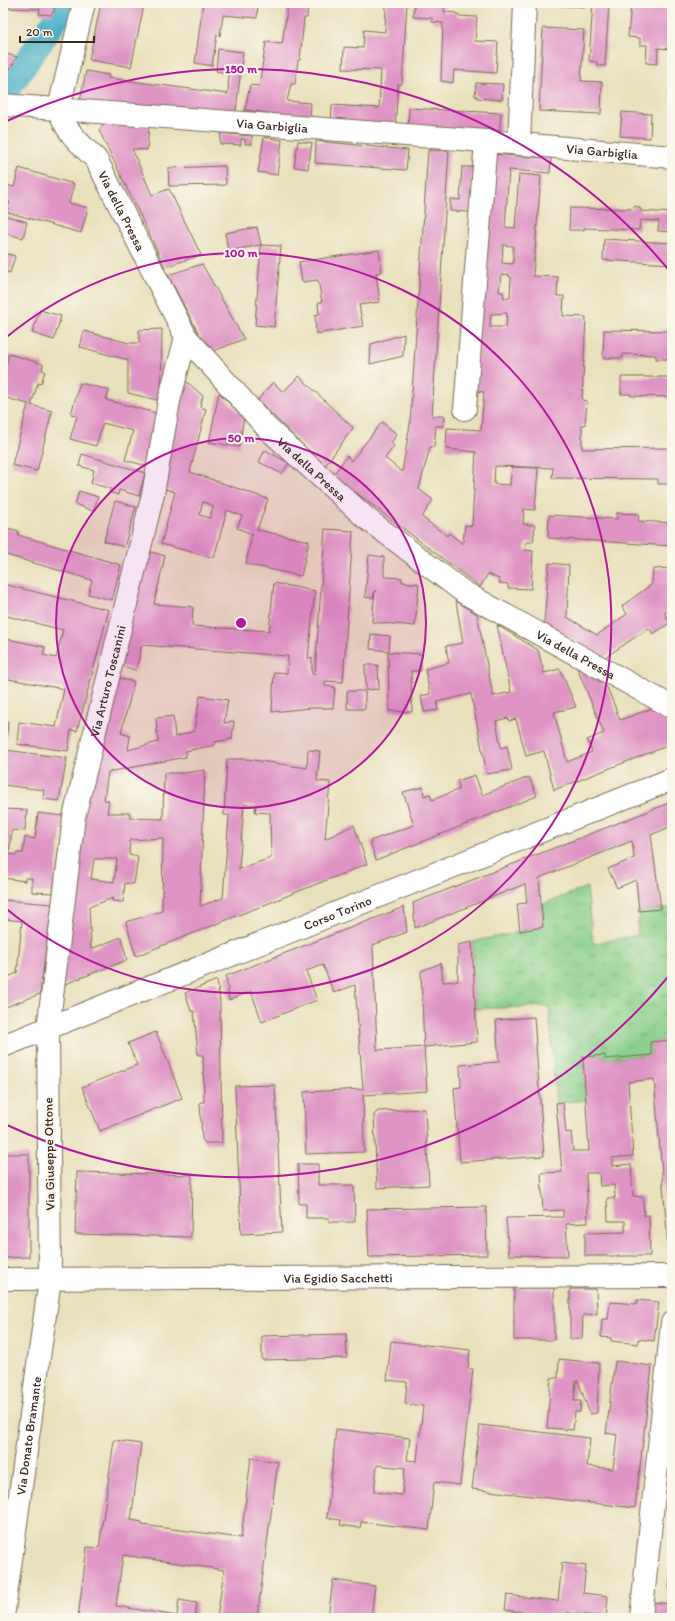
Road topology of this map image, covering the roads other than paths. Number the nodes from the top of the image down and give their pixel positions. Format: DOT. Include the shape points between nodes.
graph roads {
  1 [pos="84,3"];
  2 [pos="525,3"];
  3 [pos="59,108"];
  4 [pos="8,110"];
  5 [pos="486,141"];
  6 [pos="519,144"];
  7 [pos="672,157"];
  8 [pos="186,336"];
  9 [pos="465,409"];
  10 [pos="672,707"];
  11 [pos="672,779"];
  12 [pos="48,1029"];
  13 [pos="3,1046"];
  14 [pos="672,1276"];
  15 [pos="50,1278"];
  16 [pos="3,1279"];
  17 [pos="672,1323"];
  18 [pos="3,1617"];
  19 [pos="641,1618"];
  1 -- 3 [label="street"];
  2 -- 6 [label="street"];
  3 -- 4 [label="street, Via Garbiglia"];
  3 -- 5 [label="street, Via Garbiglia"];
  3 -- 8 [label="street, Via della Pressa" via="61,118 75,138 96,159"];
  5 -- 6 [label="street, Via Garbiglia"];
  5 -- 9 [label="street"];
  6 -- 7 [label="street, Via Garbiglia"];
  8 -- 10 [label="street, Via della Pressa" via="268,429 366,518 452,584"];
  8 -- 12 [label="street, Via Arturo Toscanini" via="169,401 153,494 74,817"];
  11 -- 12 [label="street, Corso Torino"];
  12 -- 13 [label="street, Corso Torino"];
  12 -- 15 [label="street, Via Giuseppe Ottone"];
  14 -- 15 [label="street, Via Egidio Sacchetti"];
  15 -- 16 [label="street, Via Egidio Sacchetti"];
  15 -- 18 [label="street, Via Donato Bramante"];
  17 -- 19 [label="street"];
}
